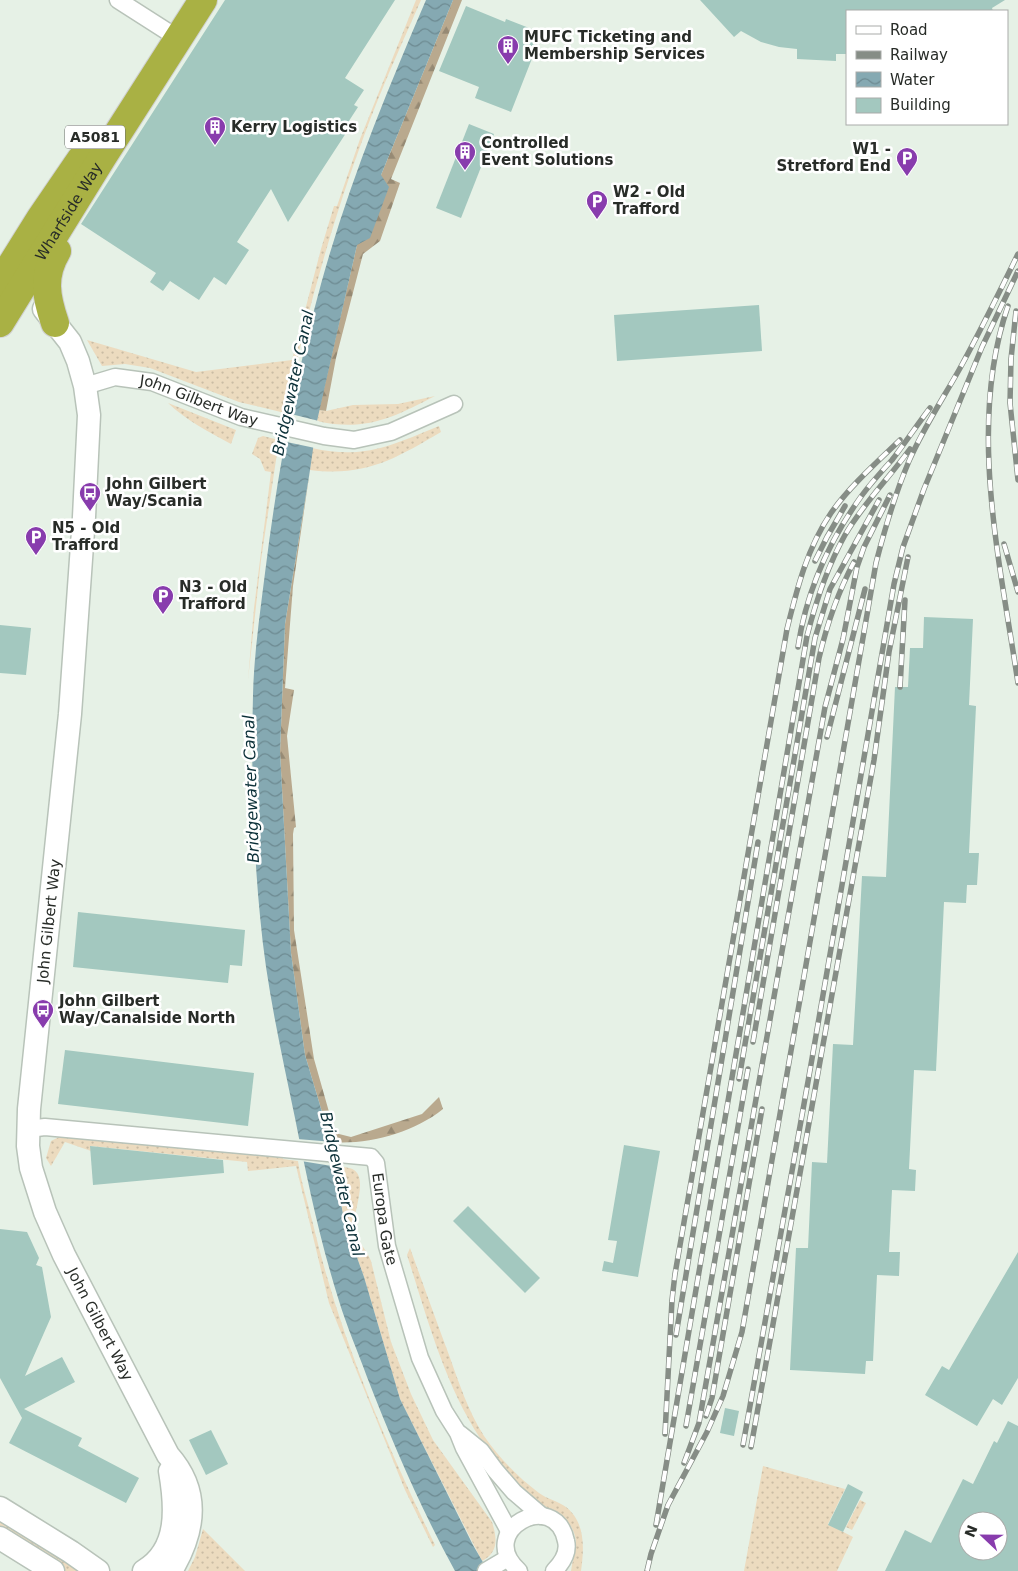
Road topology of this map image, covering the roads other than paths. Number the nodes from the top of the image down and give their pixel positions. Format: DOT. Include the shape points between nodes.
graph roads {
  1 [pos="118,0"];
  2 [pos="184,0"];
  3 [pos="203,0"];
  4 [pos="172,34"];
  5 [pos="92,173"];
  6 [pos="10,281"];
  7 [pos="0,323"];
  8 [pos="55,323"];
  9 [pos="85,386"];
  10 [pos="454,404"];
  11 [pos="28,1129"];
  12 [pos="458,1433"];
  13 [pos="168,1455"];
  14 [pos="0,1508"];
  15 [pos="542,1516"];
  16 [pos="509,1531"];
  17 [pos="0,1538"];
  18 [pos="508,1558"];
  19 [pos="490,1569"];
  20 [pos="53,1571"];
  21 [pos="98,1571"];
  22 [pos="144,1571"];
  23 [pos="171,1571"];
  24 [pos="519,1571"];
  25 [pos="554,1571"];
  1 -- 4 [label="street"];
  2 -- 4 [label="highway, Wharfside Way / A5081"];
  3 -- 4 [label="highway, Wharfside Way / A5081"];
  4 -- 5 [label="highway, Wharfside Way / A5081"];
  4 -- 6 [label="highway, Wharfside Way / A5081"];
  5 -- 6 [label="highway, Wharfside Way"];
  5 -- 8 [label="highway" via="83,209 52,260 47,275 48,302"];
  6 -- 7 [label="highway, Wharfside Way"];
  6 -- 8 [label="street, John Gilbert Way" via="33,293"];
  7 -- 8 [label="highway" via="24,313"];
  8 -- 9 [label="street, John Gilbert Way" via="70,342"];
  9 -- 10 [label="street, John Gilbert Way" via="115,377 152,382 211,406 266,423 354,440 380,436"];
  9 -- 11 [label="street, John Gilbert Way" via="89,415 88,449 70,714"];
  11 -- 12 [label="street, Europa Gate" via="370,1157 376,1163 386,1240 407,1317 431,1384"];
  11 -- 13 [label="street, John Gilbert Way" via="31,1168 53,1233"];
  12 -- 15 [label="street, Europa Gate" via="481,1451 514,1492"];
  12 -- 16 [label="street, Europa Gate"];
  13 -- 22 [label="street, John Gilbert Way" via="175,1503 174,1528 160,1557"];
  13 -- 23 [label="street, John Gilbert Way" via="179,1468 191,1500 190,1526 181,1554"];
  14 -- 21 [label="street"];
  15 -- 16 [label="street" via="522,1518"];
  15 -- 25 [label="street, Europa Gate" via="552,1519 565,1534 566,1554"];
  16 -- 18 [label="street" via="506,1540"];
  17 -- 20 [label="street"];
  18 -- 19 [label="street"];
  18 -- 24 [label="street"];
}
